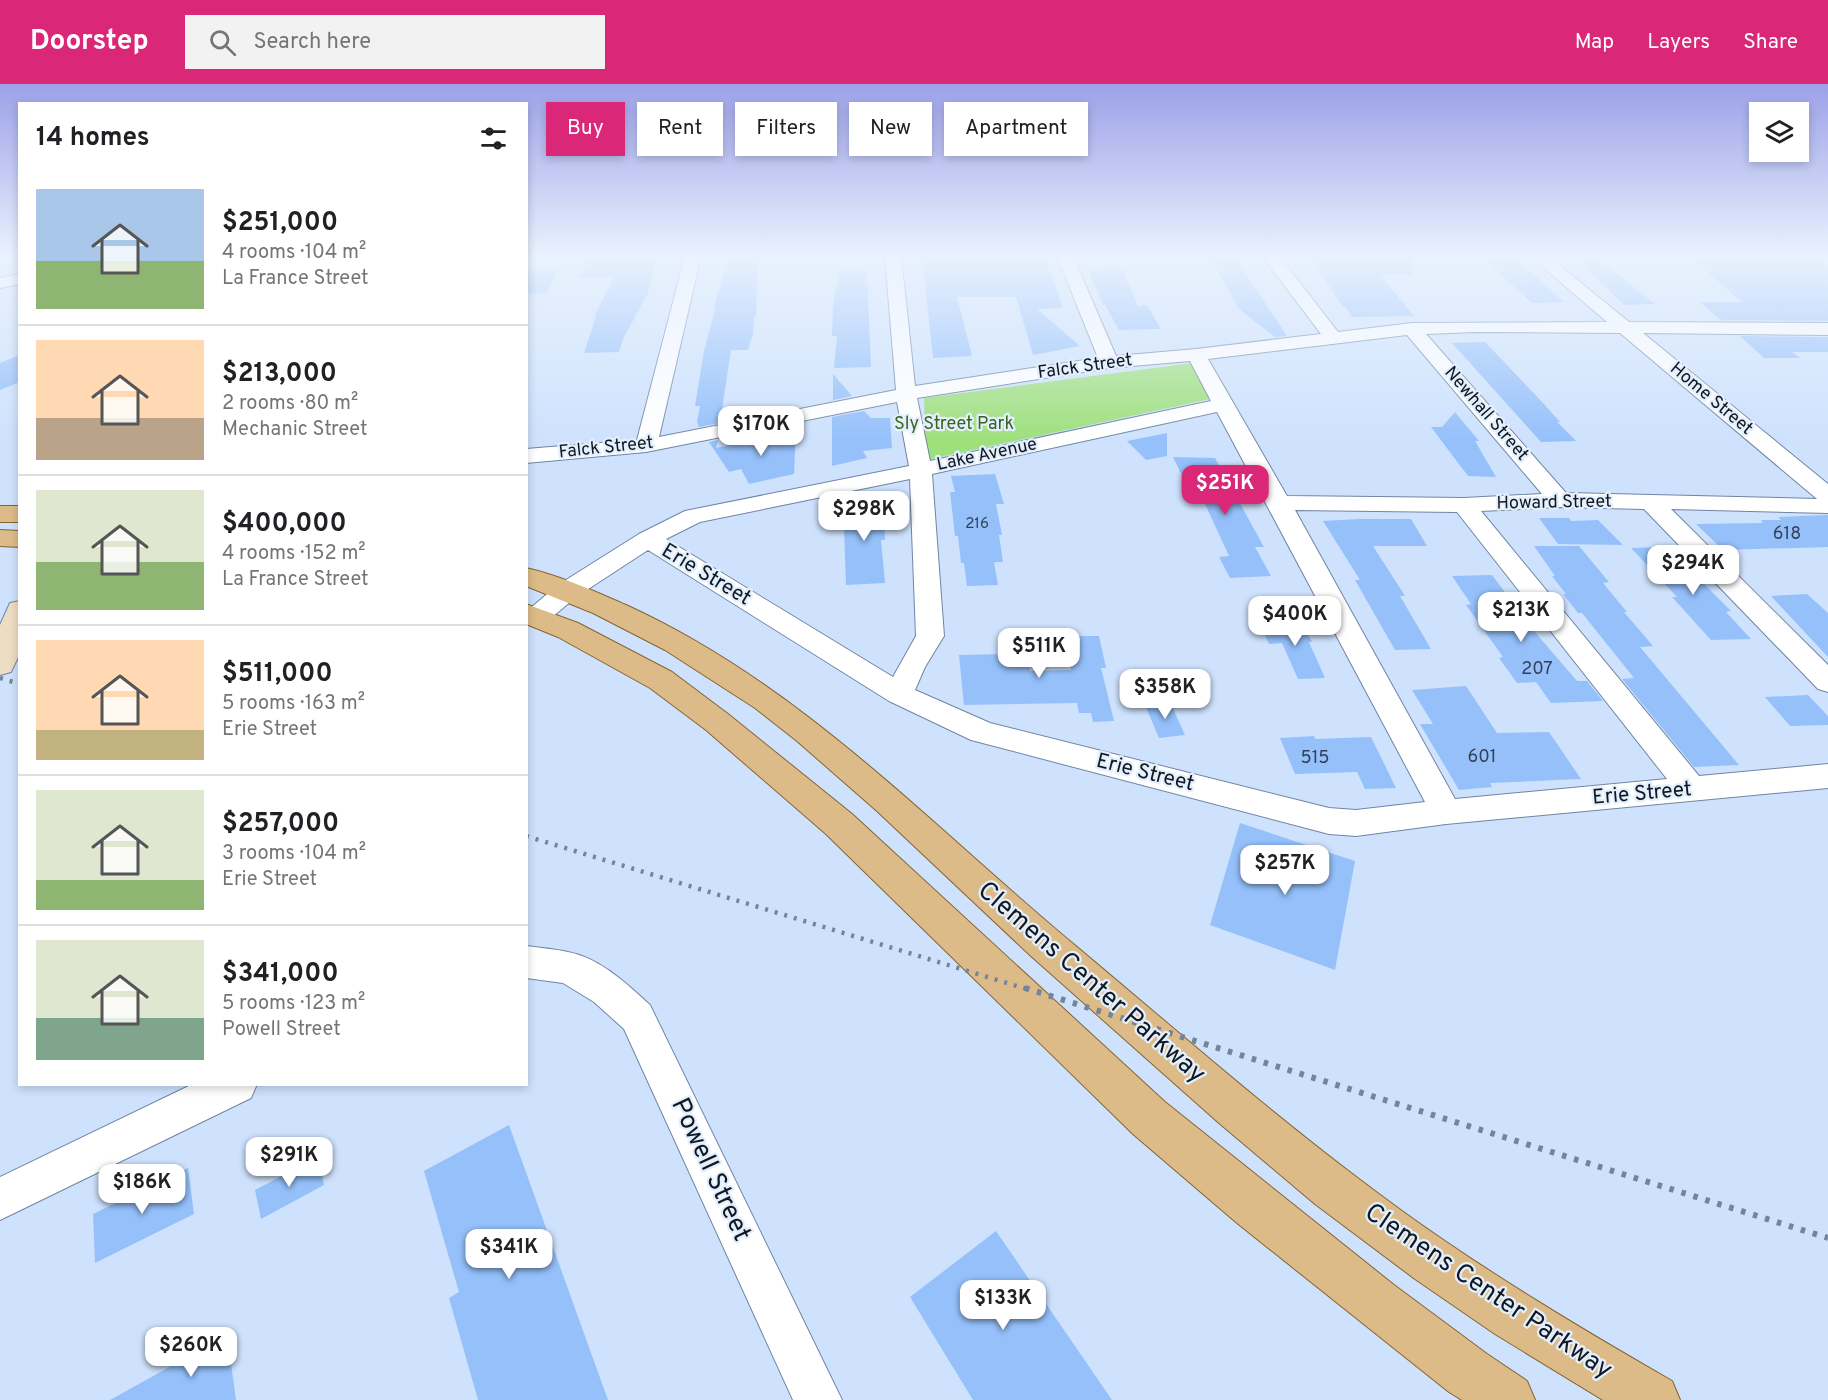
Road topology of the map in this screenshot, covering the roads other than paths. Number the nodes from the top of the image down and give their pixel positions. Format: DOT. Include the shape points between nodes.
graph roads {
  1 [pos="678,317"];
  2 [pos="898,317"];
  3 [pos="1090,317"];
  4 [pos="1317,317"];
  5 [pos="1611,317"];
  6 [pos="1624,328"];
  7 [pos="1412,329"];
  8 [pos="1828,329"];
  9 [pos="1334,339"];
  10 [pos="1196,356"];
  11 [pos="1109,362"];
  12 [pos="906,394"];
  13 [pos="1224,404"];
  14 [pos="646,446"];
  15 [pos="528,456"];
  16 [pos="921,470"];
  17 [pos="1828,495"];
  18 [pos="1559,500"];
  19 [pos="1280,502"];
  20 [pos="1651,503"];
  21 [pos="1464,505"];
  22 [pos="1828,506"];
  23 [pos="0,513"];
  24 [pos="18,514"];
  25 [pos="0,538"];
  26 [pos="18,539"];
  27 [pos="648,539"];
  28 [pos="528,577"];
  29 [pos="567,591"];
  30 [pos="18,615"];
  31 [pos="531,615"];
  32 [pos="0,664"];
  33 [pos="1828,682"];
  34 [pos="899,694"];
  35 [pos="1828,776"];
  36 [pos="1692,789"];
  37 [pos="1446,812"];
  38 [pos="528,962"];
  39 [pos="233,1086"];
  40 [pos="0,1199"];
  41 [pos="818,1400"];
  42 [pos="1508,1400"];
  43 [pos="1653,1400"];
  1 -- 14 [label="street"];
  2 -- 12 [label="street"];
  3 -- 11 [label="street"];
  4 -- 9 [label="street"];
  5 -- 6 [label="street, Home Street"];
  6 -- 7 [label="street, Falck Street"];
  6 -- 8 [label="street, Falck Street"];
  6 -- 17 [label="street, Home Street"];
  7 -- 9 [label="street, Falck Street"];
  7 -- 18 [label="street, Newhall Street"];
  9 -- 10 [label="street, Falck Street"];
  10 -- 11 [label="street, Falck Street"];
  10 -- 13 [label="street"];
  11 -- 12 [label="street, Falck Street"];
  12 -- 14 [label="street, Falck Street"];
  12 -- 16 [label="street"];
  13 -- 16 [label="street, Lake Avenue"];
  13 -- 19 [label="street"];
  14 -- 15 [label="street, Falck Street"];
  16 -- 27 [label="street, Lake Avenue" via="693,516"];
  16 -- 34 [label="street" via="930,636"];
  18 -- 20 [label="street, Howard Street"];
  18 -- 21 [label="street, Howard Street"];
  19 -- 21 [label="street, Howard Street"];
  19 -- 37 [label="street"];
  20 -- 22 [label="street, Howard Street"];
  20 -- 33 [label="street"];
  21 -- 36 [label="street"];
  23 -- 24 [label="main road"];
  25 -- 26 [label="main road"];
  27 -- 29 [label="street, Erie Street"];
  27 -- 34 [label="street, Erie Street"];
  28 -- 29 [label="main road, Clemens Center Parkway"];
  29 -- 31 [label="street, Erie Street"];
  29 -- 43 [label="main road, Clemens Center Parkway" via="652,629 725,671 791,720 861,777 990,897 1328,1183 1432,1261 1574,1354"];
  30 -- 32 [label="main road"];
  31 -- 42 [label="main road" via="568,630 661,680 717,722 839,824 1149,1118 1376,1303"];
  34 -- 37 [label="street, Erie Street" via="982,732 1329,820 1356,823"];
  35 -- 36 [label="street, Erie Street"];
  36 -- 37 [label="street, Erie Street"];
  38 -- 41 [label="street, Powell Street" via="570,968 607,990 637,1017"];
  39 -- 40 [label="street"];
}
